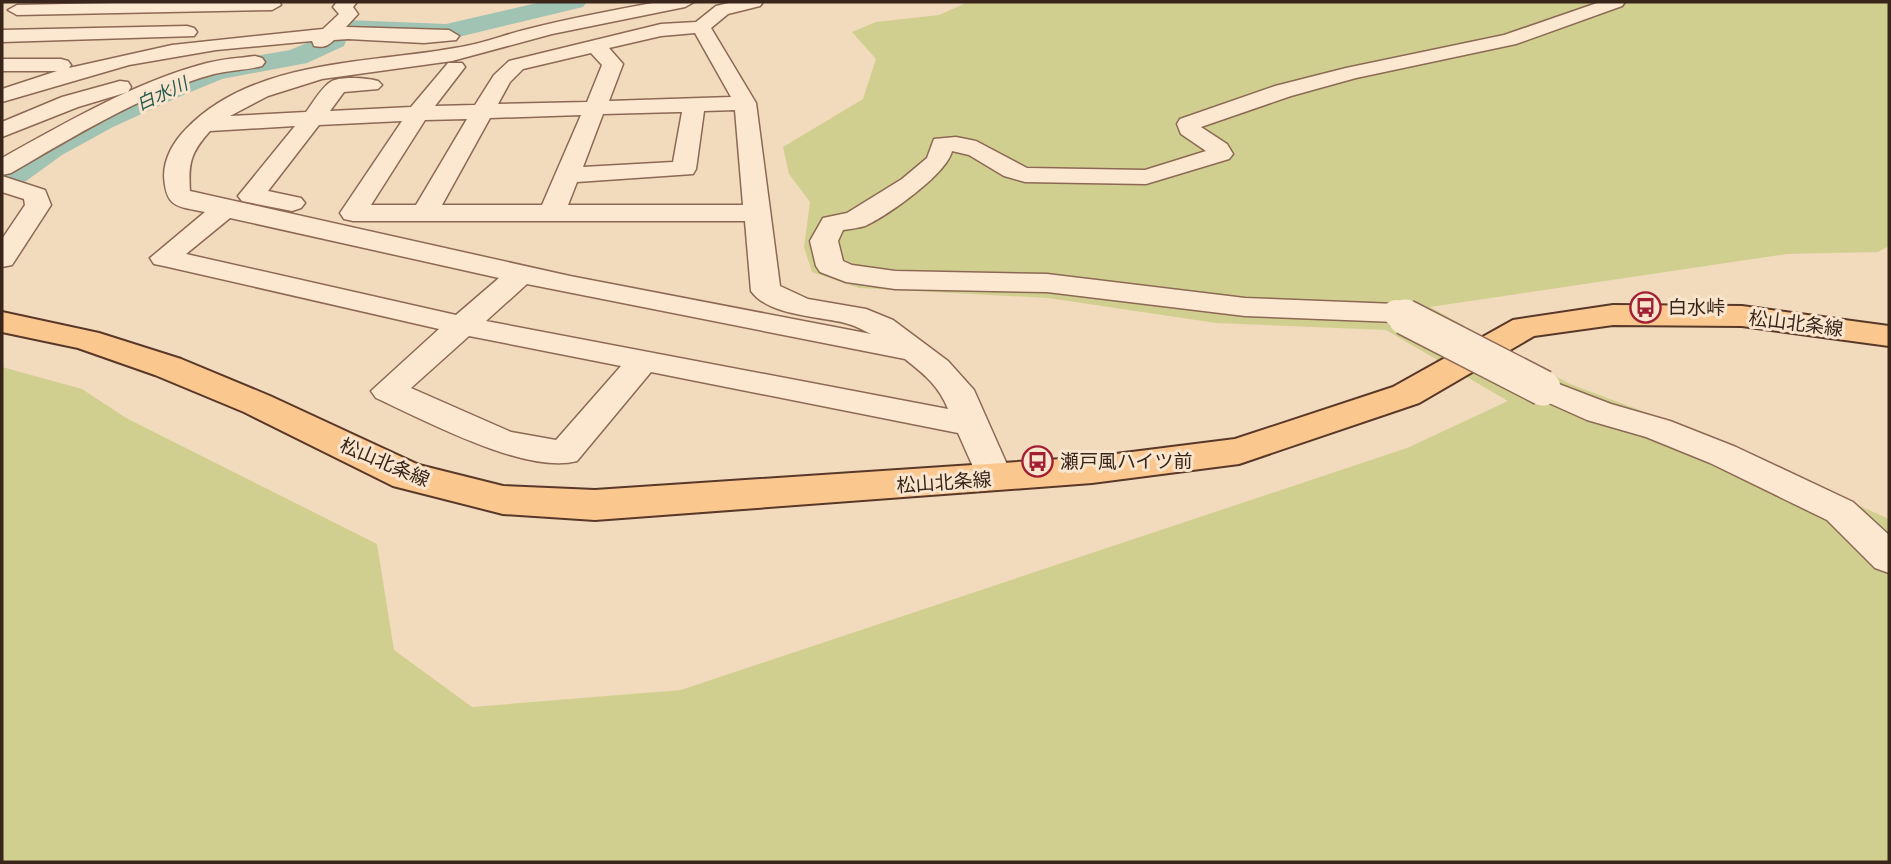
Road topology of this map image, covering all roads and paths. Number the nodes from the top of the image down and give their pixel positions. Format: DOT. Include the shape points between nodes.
graph roads {
  1 [pos="348,2"];
  2 [pos="589,2"];
  3 [pos="685,2"];
  4 [pos="754,2"];
  5 [pos="1616,2"];
  6 [pos="275,4"];
  7 [pos="17,10"];
  8 [pos="510,20"];
  9 [pos="701,27"];
  10 [pos="463,33"];
  11 [pos="330,34"];
  12 [pos="2,36"];
  13 [pos="232,37"];
  14 [pos="595,46"];
  15 [pos="119,63"];
  16 [pos="2,65"];
  17 [pos="418,82"];
  18 [pos="391,84"];
  19 [pos="146,86"];
  20 [pos="2,96"];
  21 [pos="744,103"];
  22 [pos="694,105"];
  23 [pos="594,108"];
  24 [pos="419,112"];
  25 [pos="482,113"];
  26 [pos="311,117"];
  27 [pos="201,124"];
  28 [pos="2,130"];
  29 [pos="2,168"];
  30 [pos="567,175"];
  31 [pos="2,184"];
  32 [pos="225,209"];
  33 [pos="425,212"];
  34 [pos="552,212"];
  35 [pos="353,213"];
  36 [pos="757,213"];
  37 [pos="2,259"];
  38 [pos="521,274"];
  39 [pos="570,285"];
  40 [pos="2,322"];
  41 [pos="460,326"];
  42 [pos="1889,336"];
  43 [pos="912,351"];
  44 [pos="643,361"];
  45 [pos="974,425"];
  46 [pos="995,478"];
  47 [pos="1889,558"];
  1 -- 11 [label="street" via="342,7 349,14"];
  2 -- 8 [label="street"];
  3 -- 27 [label="street" via="532,33 469,52 307,76 243,99"];
  4 -- 9 [label="street" via="722,10"];
  5 -- 47 [label="street, bridge" via="1509,40 1353,72 1227,108 1188,124 1221,154 1146,177 1025,175 1012,172 973,146 942,144 938,161 926,174 855,220 832,224 824,241 830,266 867,277 1047,283 1232,306 1396,313 1543,388 1723,455 1840,511"];
  6 -- 7 [label="street"];
  6 -- 13 [label="street"];
  9 -- 14 [label="street" via="661,30"];
  9 -- 21 [label="street"];
  10 -- 11 [label="street" via="429,38"];
  11 -- 13 [label="street"];
  11 -- 19 [label="street" via="301,52 277,59 211,68"];
  12 -- 13 [label="street"];
  13 -- 15 [label="street"];
  14 -- 23 [label="street" via="613,64"];
  14 -- 25 [label="street" via="516,65 501,79"];
  15 -- 16 [label="street"];
  15 -- 19 [label="street"];
  15 -- 20 [label="street"];
  17 -- 24 [label="street" via="450,74"];
  18 -- 26 [label="street" via="338,86"];
  19 -- 28 [label="street" via="70,102"];
  19 -- 29 [label="street"];
  21 -- 22 [label="street"];
  21 -- 36 [label="street"];
  22 -- 23 [label="street"];
  22 -- 30 [label="street" via="684,169"];
  23 -- 25 [label="street"];
  23 -- 30 [label="street"];
  24 -- 25 [label="street"];
  24 -- 26 [label="street"];
  24 -- 35 [label="street"];
  25 -- 33 [label="street"];
  26 -- 27 [label="street"];
  26 -- 35 [label="street" via="251,196"];
  27 -- 32 [label="street" via="186,143 173,178 178,195"];
  30 -- 34 [label="street"];
  31 -- 37 [label="street" via="36,195 38,205"];
  32 -- 38 [label="street"];
  32 -- 41 [label="street" via="163,258"];
  33 -- 34 [label="street"];
  33 -- 35 [label="street"];
  34 -- 36 [label="street"];
  35 -- 39 [label="street" via="486,245 533,262"];
  36 -- 43 [label="street" via="766,291 801,307 855,315 882,327"];
  38 -- 39 [label="street"];
  38 -- 41 [label="street"];
  39 -- 43 [label="street"];
  40 -- 46 [label="main road, 松山北条線" via="87,340 168,367 407,475 503,500 594,505"];
  41 -- 44 [label="street"];
  41 -- 44 [label="street" via="388,391 503,442 564,453"];
  42 -- 46 [label="main road, 松山北条線" via="1742,316 1613,315 1525,327 1406,396 1239,451"];
  43 -- 45 [label="street" via="957,390"];
  44 -- 45 [label="street"];
  45 -- 46 [label="street"];
}
